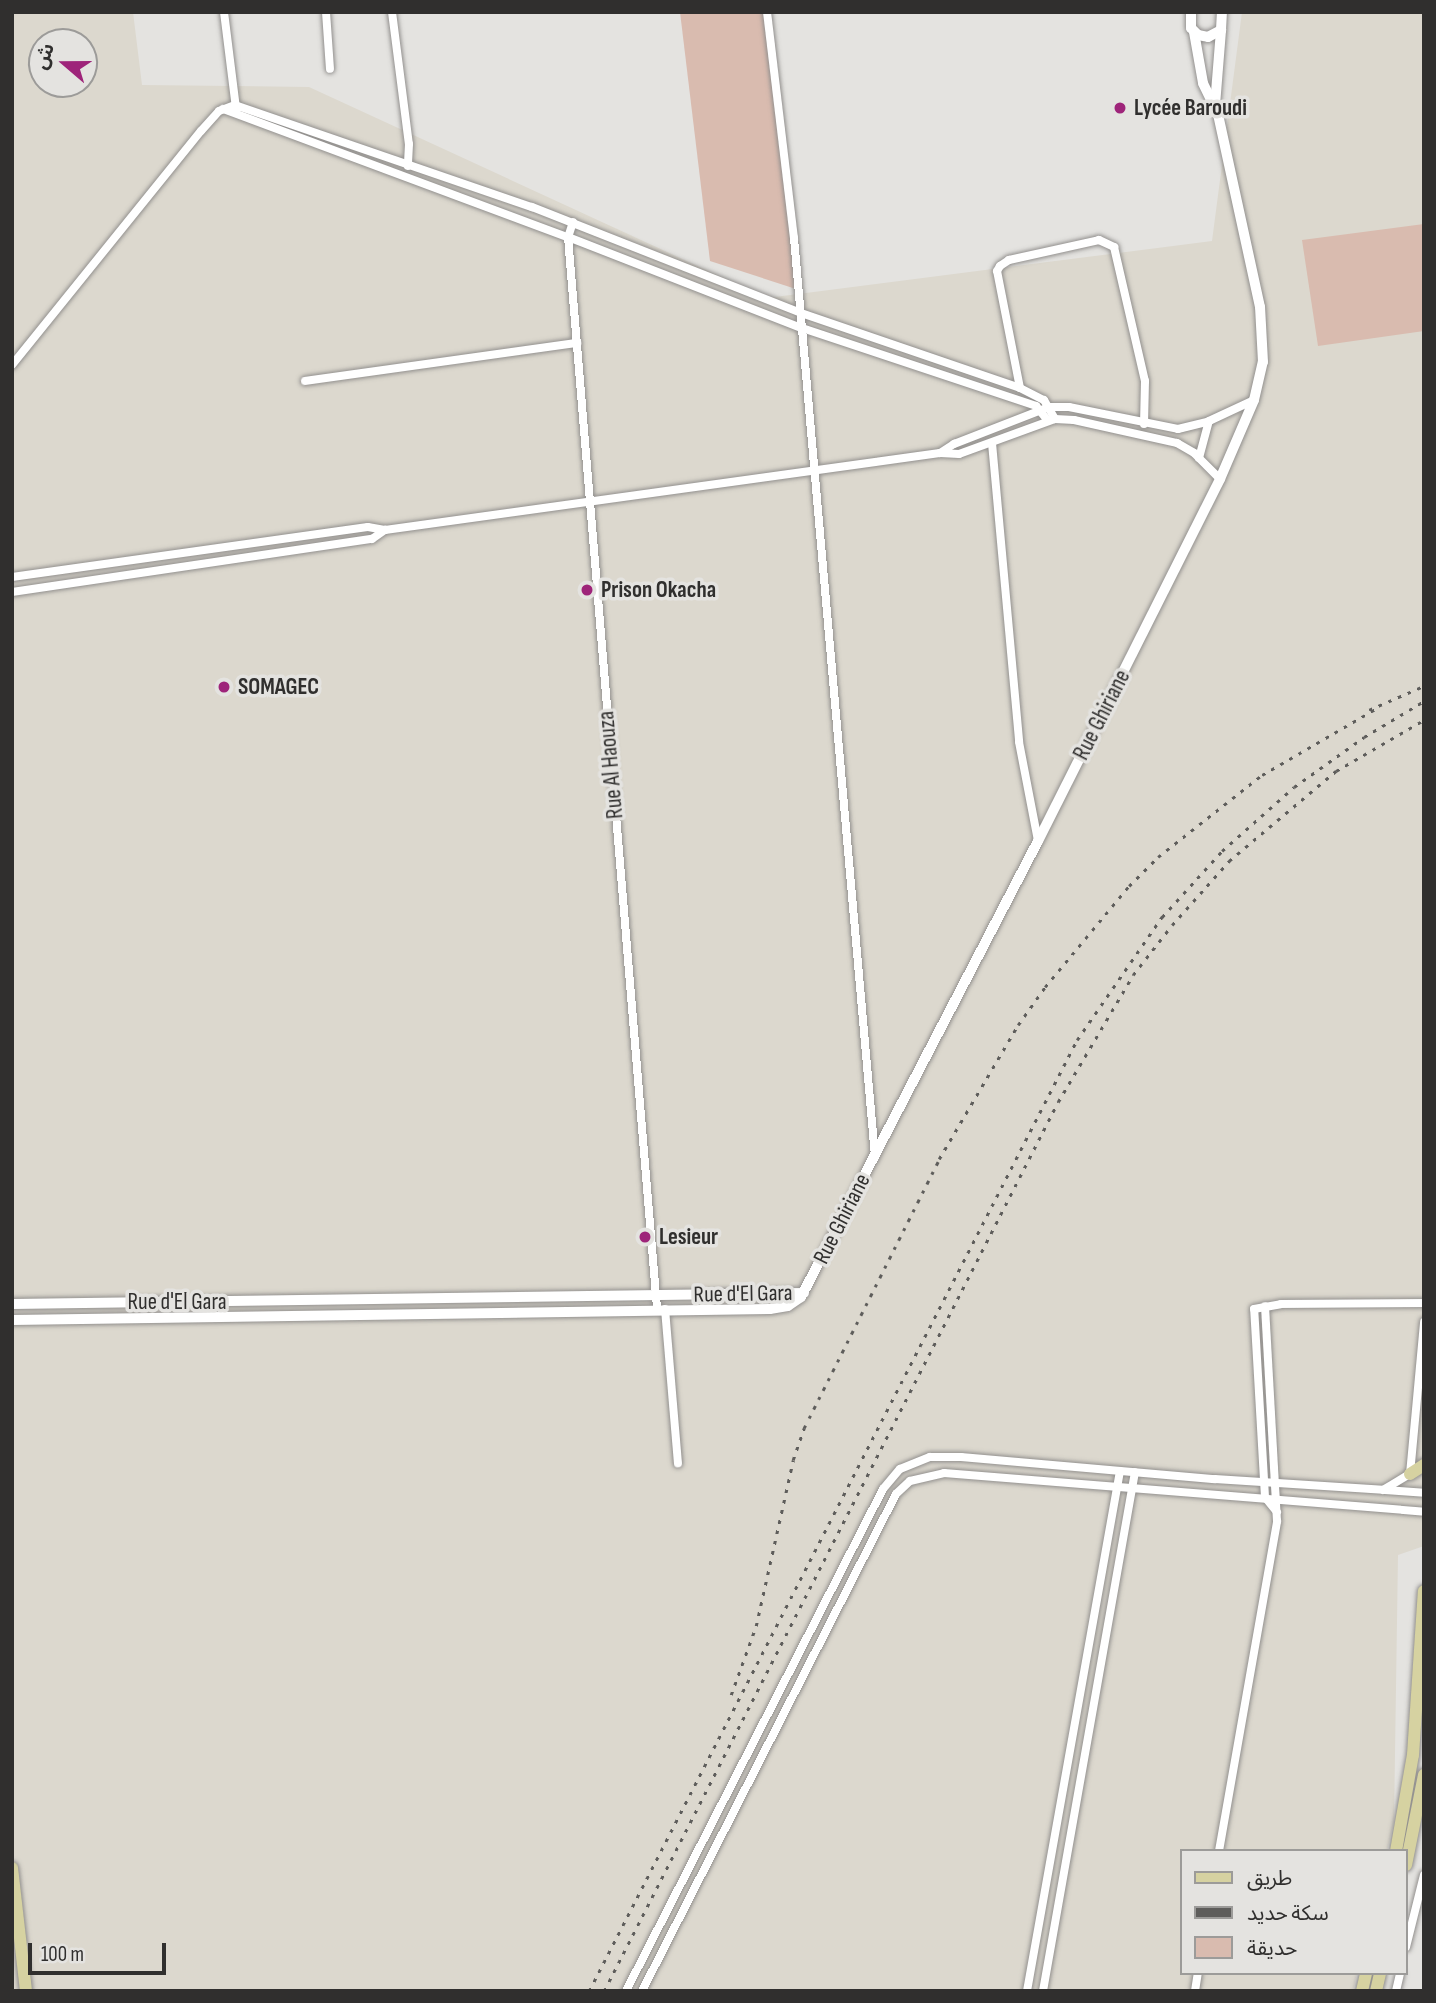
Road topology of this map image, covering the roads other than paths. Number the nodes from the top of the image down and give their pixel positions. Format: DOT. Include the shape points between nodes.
graph roads {
  1 [pos="224,12"];
  2 [pos="326,12"];
  3 [pos="392,12"];
  4 [pos="767,12"];
  5 [pos="1190,13"];
  6 [pos="1223,13"];
  7 [pos="1221,30"];
  8 [pos="1194,32"];
  9 [pos="330,69"];
  10 [pos="235,105"];
  11 [pos="1215,105"];
  12 [pos="223,110"];
  13 [pos="236,116"];
  14 [pos="408,163"];
  15 [pos="405,176"];
  16 [pos="573,222"];
  17 [pos="568,237"];
  18 [pos="801,313"];
  19 [pos="802,328"];
  20 [pos="577,343"];
  21 [pos="12,365"];
  22 [pos="304,381"];
  23 [pos="1020,388"];
  24 [pos="1254,400"];
  25 [pos="1045,408"];
  26 [pos="1051,420"];
  27 [pos="1209,421"];
  28 [pos="1144,424"];
  29 [pos="992,443"];
  30 [pos="940,453"];
  31 [pos="1199,458"];
  32 [pos="816,472"];
  33 [pos="1220,479"];
  34 [pos="591,501"];
  35 [pos="385,530"];
  36 [pos="12,578"];
  37 [pos="12,593"];
  38 [pos="1038,841"];
  39 [pos="875,1156"];
  40 [pos="804,1293"];
  41 [pos="656,1296"];
  42 [pos="178,1303"];
  43 [pos="12,1304"];
  44 [pos="1424,1304"];
  45 [pos="1265,1306"];
  46 [pos="661,1309"];
  47 [pos="180,1319"];
  48 [pos="12,1320"];
  49 [pos="1424,1322"];
  50 [pos="926,1458"];
  51 [pos="678,1463"];
  52 [pos="1424,1465"];
  53 [pos="1120,1471"];
  54 [pos="1135,1472"];
  55 [pos="1410,1474"];
  56 [pos="929,1475"];
  57 [pos="1177,1476"];
  58 [pos="1264,1483"];
  59 [pos="1276,1483"];
  60 [pos="1117,1486"];
  61 [pos="1133,1488"];
  62 [pos="1383,1490"];
  63 [pos="1175,1491"];
  64 [pos="1424,1493"];
  65 [pos="1265,1497"];
  66 [pos="1277,1498"];
  67 [pos="1277,1512"];
  68 [pos="1424,1512"];
  69 [pos="1424,1591"];
  70 [pos="1424,1774"];
  71 [pos="1061,1801"];
  72 [pos="1077,1804"];
  73 [pos="1219,1849"];
  74 [pos="1396,1849"];
  75 [pos="1408,1855"];
  76 [pos="12,1868"];
  77 [pos="1424,1875"];
  78 [pos="1408,1939"];
  79 [pos="26,1991"];
  80 [pos="626,1991"];
  81 [pos="642,1991"];
  82 [pos="1027,1991"];
  83 [pos="1043,1991"];
  1 -- 10 [label="street"];
  2 -- 9 [label="street"];
  3 -- 14 [label="street"];
  4 -- 18 [label="street"];
  5 -- 8 [label="street, Rue Ghiriane"];
  6 -- 7 [label="street, Rue Ghiriane"];
  7 -- 8 [label="street" via="1208,37"];
  7 -- 11 [label="street, Rue Ghiriane"];
  8 -- 11 [label="street, Rue Ghiriane" via="1203,83"];
  10 -- 12 [label="street"];
  10 -- 13 [label="street"];
  10 -- 14 [label="street"];
  11 -- 24 [label="street, Rue Ghiriane" via="1260,307 1263,362"];
  12 -- 13 [label="street"];
  12 -- 21 [label="street" via="201,131"];
  13 -- 15 [label="street"];
  14 -- 15 [label="street"];
  14 -- 16 [label="street"];
  15 -- 17 [label="street"];
  16 -- 17 [label="street, Rue Al Haouza"];
  16 -- 18 [label="street"];
  17 -- 19 [label="street"];
  17 -- 20 [label="street, Rue Al Haouza"];
  18 -- 19 [label="street"];
  18 -- 23 [label="street"];
  19 -- 25 [label="street"];
  19 -- 32 [label="street"];
  20 -- 22 [label="street"];
  20 -- 34 [label="street, Rue Al Haouza"];
  23 -- 25 [label="street" via="1042,398"];
  23 -- 28 [label="street" via="1000,266 1009,260 1099,240 1114,247 1145,382"];
  24 -- 27 [label="street"];
  24 -- 33 [label="street, Rue Ghiriane"];
  25 -- 26 [label="street"];
  25 -- 28 [label="street" via="1069,407"];
  25 -- 30 [label="street"];
  26 -- 29 [label="street"];
  26 -- 31 [label="street" via="1074,420 1177,443"];
  27 -- 28 [label="street" via="1178,429"];
  27 -- 31 [label="street"];
  29 -- 30 [label="street" via="959,454"];
  29 -- 38 [label="street" via="1019,742"];
  30 -- 32 [label="street"];
  31 -- 33 [label="street"];
  32 -- 34 [label="street"];
  32 -- 39 [label="street"];
  33 -- 38 [label="street, Rue Ghiriane"];
  34 -- 35 [label="street"];
  34 -- 41 [label="street, Rue Al Haouza"];
  35 -- 36 [label="street" via="368,527"];
  35 -- 37 [label="street" via="372,539"];
  38 -- 39 [label="street, Rue Ghiriane"];
  39 -- 40 [label="street, Rue Ghiriane"];
  40 -- 41 [label="street, Rue d'El Gara"];
  40 -- 46 [label="street, Rue d'El Gara" via="779,1308"];
  41 -- 42 [label="street, Rue d'El Gara"];
  41 -- 46 [label="street, Rue Al Haouza"];
  42 -- 43 [label="street, Rue d'El Gara"];
  42 -- 47 [label="street"];
  44 -- 45 [label="street"];
  45 -- 58 [label="street" via="1252,1314"];
  45 -- 59 [label="street"];
  46 -- 47 [label="street, Rue d'El Gara"];
  46 -- 51 [label="street, Rue Al Haouza"];
  47 -- 48 [label="street, Rue d'El Gara"];
  49 -- 55 [label="street"];
  50 -- 53 [label="street"];
  50 -- 56 [label="street"];
  50 -- 80 [label="street" via="906,1465 883,1489"];
  52 -- 55 [label="main road"];
  53 -- 54 [label="street"];
  53 -- 60 [label="street"];
  54 -- 57 [label="street"];
  54 -- 61 [label="street"];
  55 -- 62 [label="street"];
  56 -- 60 [label="street"];
  56 -- 81 [label="street" via="911,1481 896,1494"];
  57 -- 58 [label="street"];
  57 -- 63 [label="street"];
  58 -- 59 [label="street"];
  58 -- 65 [label="street"];
  59 -- 62 [label="street"];
  59 -- 66 [label="street"];
  60 -- 61 [label="street"];
  60 -- 71 [label="street"];
  61 -- 63 [label="street"];
  61 -- 72 [label="street"];
  62 -- 64 [label="street"];
  63 -- 65 [label="street"];
  65 -- 66 [label="street"];
  65 -- 67 [label="street"];
  66 -- 67 [label="street"];
  66 -- 68 [label="street"];
  67 -- 73 [label="street"];
  69 -- 74 [label="main road" via="1413,1755"];
  70 -- 75 [label="main road"];
  71 -- 72 [label="street"];
  71 -- 82 [label="street"];
  72 -- 83 [label="street"];
  76 -- 79 [label="main road"];
  77 -- 78 [label="street"];
}
